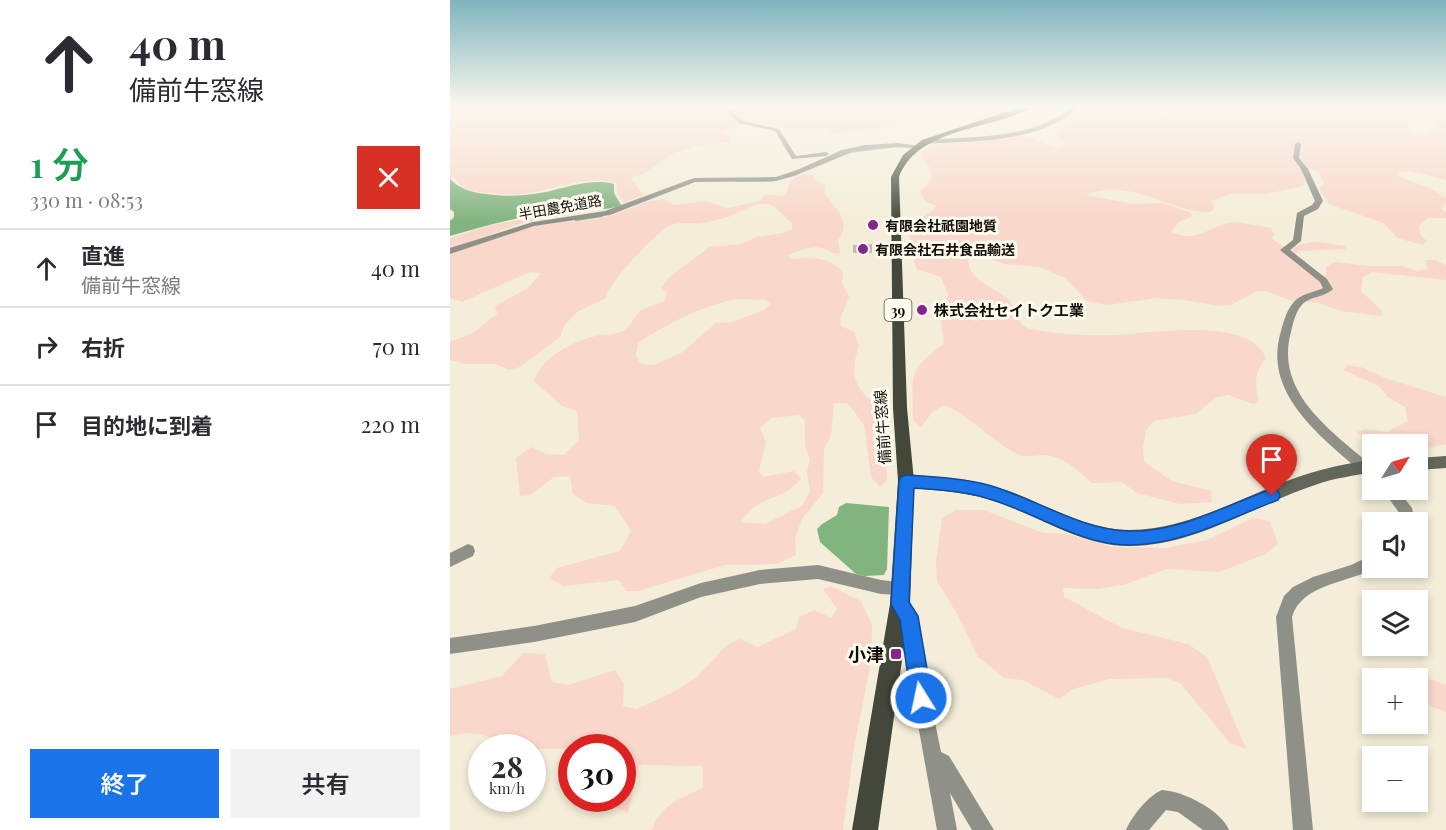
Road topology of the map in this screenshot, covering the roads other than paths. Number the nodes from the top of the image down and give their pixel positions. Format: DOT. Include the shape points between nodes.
graph roads {
  1 [pos="1298,144"];
  2 [pos="785,145"];
  3 [pos="903,145"];
  4 [pos="920,145"];
  5 [pos="839,153"];
  6 [pos="796,159"];
  7 [pos="799,172"];
  8 [pos="450,251"];
  9 [pos="1362,462"];
  10 [pos="1446,462"];
  11 [pos="1428,463"];
  12 [pos="1362,470"];
  13 [pos="906,481"];
  14 [pos="1398,500"];
  15 [pos="1407,512"];
  16 [pos="468,551"];
  17 [pos="450,560"];
  18 [pos="1362,567"];
  19 [pos="900,596"];
  20 [pos="450,646"];
  21 [pos="932,757"];
  22 [pos="865,830"];
  23 [pos="947,830"];
  24 [pos="984,830"];
  25 [pos="1136,830"];
  26 [pos="1219,830"];
  27 [pos="1303,830"];
  1 -- 9 [label="street" via="1296,158 1319,201 1300,215 1297,241 1284,250 1324,281 1328,289 1298,303 1280,351 1282,363 1302,412 1327,438"];
  2 -- 6 [label="street"];
  3 -- 5 [label="street, 半田農免道路"];
  4 -- 13 [label="main road, 備前牛窓線 / 39" via="900,162 895,177 900,408"];
  5 -- 6 [label="street"];
  5 -- 7 [label="street, 半田農免道路"];
  6 -- 7 [label="street" via="792,163"];
  7 -- 8 [label="street, 半田農免道路" via="758,181 694,180 607,213 533,224"];
  10 -- 11 [label="street"];
  12 -- 13 [label="street" via="1313,480 1169,535 1128,538 1095,533 988,492"];
  13 -- 19 [label="main road, 備前牛窓線 / 39"];
  14 -- 15 [label="street"];
  16 -- 17 [label="street"];
  18 -- 27 [label="street" via="1305,588 1290,600 1284,617"];
  19 -- 20 [label="street" via="881,586 818,572 770,576 729,582 635,614"];
  19 -- 21 [label="street" via="909,616"];
  19 -- 22 [label="main road, 備前牛窓線 / 39"];
  21 -- 23 [label="street"];
  21 -- 24 [label="street" via="942,763"];
  25 -- 26 [label="street" via="1162,800 1185,805"];
}
